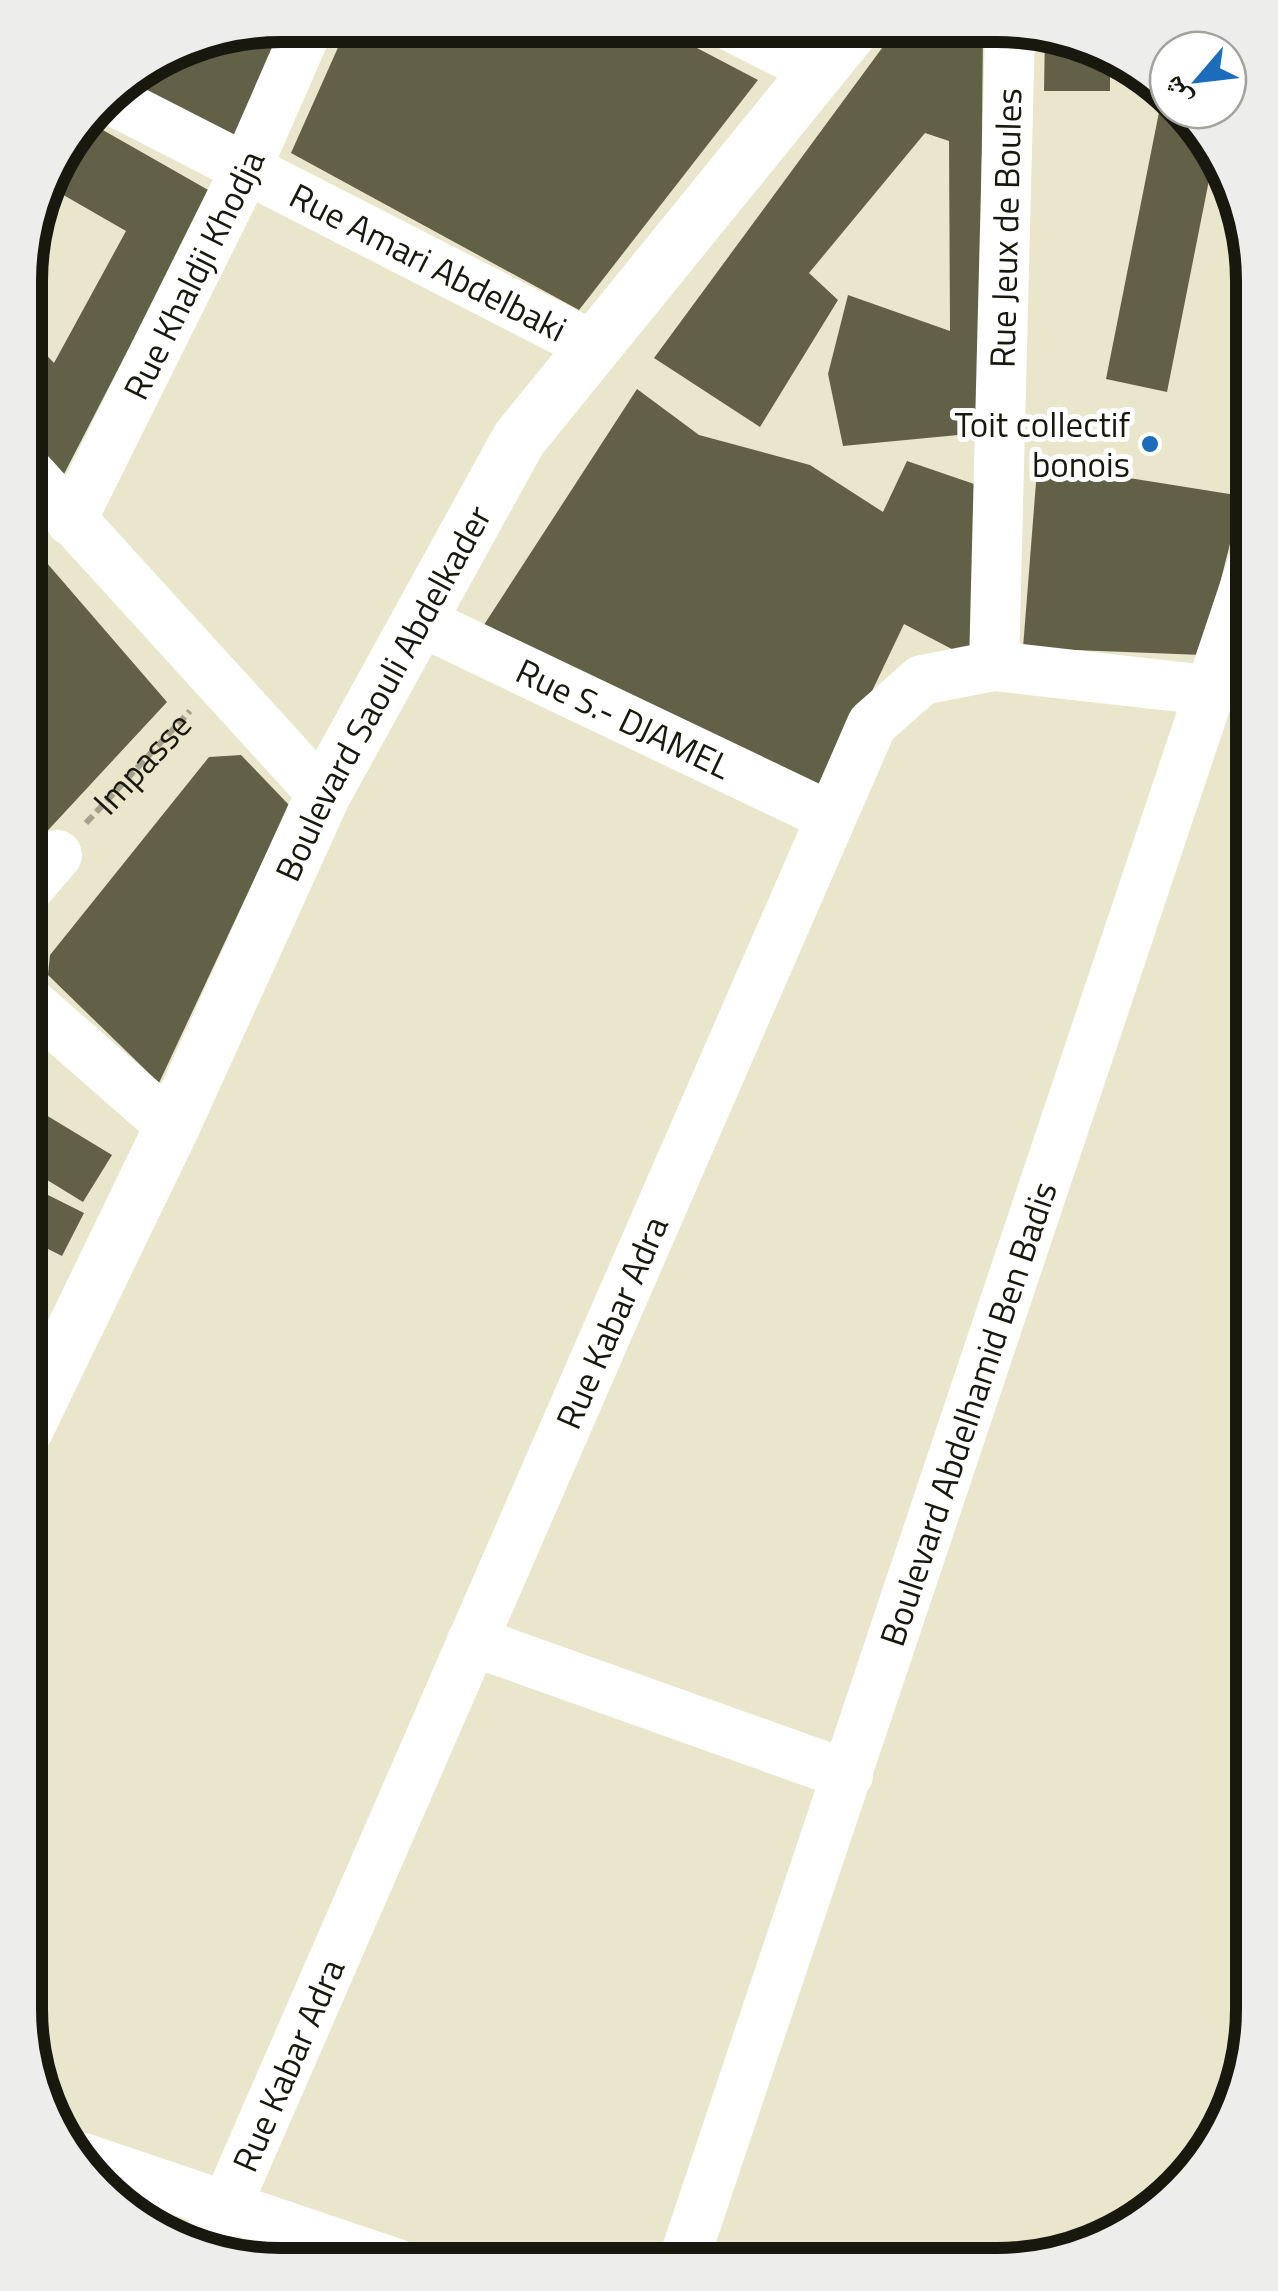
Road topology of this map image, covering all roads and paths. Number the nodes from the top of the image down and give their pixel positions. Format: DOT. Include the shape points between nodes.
graph roads {
  1 [pos="302,42"];
  2 [pos="762,42"];
  3 [pos="841,42"];
  4 [pos="1010,43"];
  5 [pos="818,70"];
  6 [pos="121,104"];
  7 [pos="247,167"];
  8 [pos="591,345"];
  9 [pos="42,487"];
  10 [pos="71,521"];
  11 [pos="1236,610"];
  12 [pos="418,620"];
  13 [pos="994,666"];
  14 [pos="218,681"];
  15 [pos="1207,690"];
  16 [pos="323,795"];
  17 [pos="830,817"];
  18 [pos="42,873"];
  19 [pos="42,1012"];
  20 [pos="172,1127"];
  21 [pos="42,1396"];
  22 [pos="472,1641"];
  23 [pos="848,1775"];
  24 [pos="104,2169"];
  25 [pos="215,2226"];
  26 [pos="320,2248"];
  27 [pos="688,2248"];
  1 -- 7 [label="street, Rue Khaldji Khodja"];
  2 -- 5 [label="street"];
  3 -- 5 [label="main road, Boulevard Saouli Abdelkader"];
  4 -- 13 [label="street, Rue Jeux de Boules"];
  5 -- 8 [label="main road, Boulevard Saouli Abdelkader"];
  6 -- 7 [label="street, Rue Amari Abdelbaki"];
  7 -- 8 [label="street, Rue Amari Abdelbaki"];
  7 -- 10 [label="street, Rue Khaldji Khodja"];
  8 -- 12 [label="main road, Boulevard Saouli Abdelkader" via="519,439"];
  9 -- 10 [label="street"];
  10 -- 14 [label="street"];
  11 -- 15 [label="street, Boulevard Abdelhamid Ben Badis"];
  12 -- 16 [label="main road, Boulevard Saouli Abdelkader"];
  12 -- 17 [label="street, Rue S.- DJAMEL"];
  13 -- 15 [label="street, Rue Kabar Adra"];
  13 -- 17 [label="street, Rue Kabar Adra" via="922,680 872,724"];
  14 -- 16 [label="street"];
  14 -- 18 [label="path, Impasse"];
  15 -- 23 [label="street, Boulevard Abdelhamid Ben Badis"];
  16 -- 20 [label="main road, Boulevard Saouli Abdelkader"];
  17 -- 22 [label="street, Rue Kabar Adra"];
  19 -- 20 [label="street"];
  20 -- 21 [label="main road, Boulevard Saouli Abdelkader"];
  22 -- 23 [label="street"];
  22 -- 25 [label="street, Rue Kabar Adra"];
  23 -- 27 [label="street, Boulevard Abdelhamid Ben Badis"];
  24 -- 25 [label="street"];
  25 -- 26 [label="street"];
}
